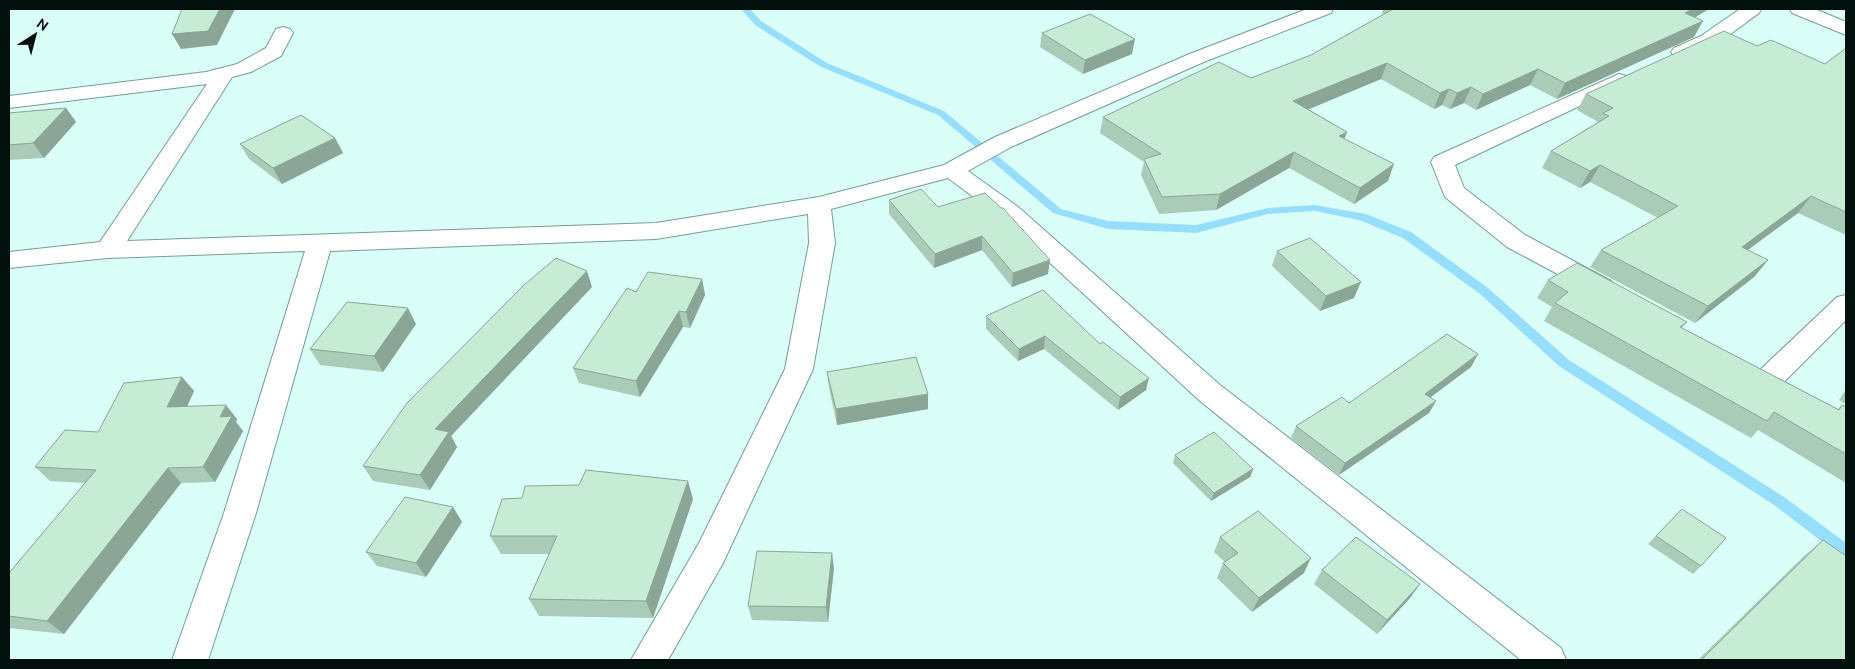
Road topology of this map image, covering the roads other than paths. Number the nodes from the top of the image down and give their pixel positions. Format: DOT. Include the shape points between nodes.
graph roads {
  1 [pos="1324,9"];
  2 [pos="1752,9"];
  3 [pos="1799,9"];
  4 [pos="1846,29"];
  5 [pos="283,33"];
  6 [pos="1663,60"];
  7 [pos="1637,72"];
  8 [pos="225,73"];
  9 [pos="9,102"];
  10 [pos="961,165"];
  11 [pos="819,205"];
  12 [pos="320,242"];
  13 [pos="108,250"];
  14 [pos="9,260"];
  15 [pos="1622,297"];
  16 [pos="1846,304"];
  17 [pos="1796,391"];
  18 [pos="190,660"];
  19 [pos="649,660"];
  20 [pos="1548,660"];
  1 -- 10 [label="street" via="1199,57 1003,142"];
  2 -- 6 [label="street" via="1708,40"];
  3 -- 4 [label="street"];
  5 -- 8 [label="street" via="274,52 244,68"];
  7 -- 15 [label="street" via="1442,162 1453,192 1516,241"];
  8 -- 9 [label="street" via="207,78"];
  8 -- 13 [label="street"];
  10 -- 11 [label="street"];
  10 -- 20 [label="street" via="1210,393"];
  11 -- 12 [label="street" via="656,231"];
  11 -- 19 [label="street" via="822,243 799,368 711,553"];
  12 -- 13 [label="street"];
  12 -- 18 [label="street" via="240,513"];
  13 -- 14 [label="street"];
  16 -- 17 [label="street" via="1762,372"];
}
